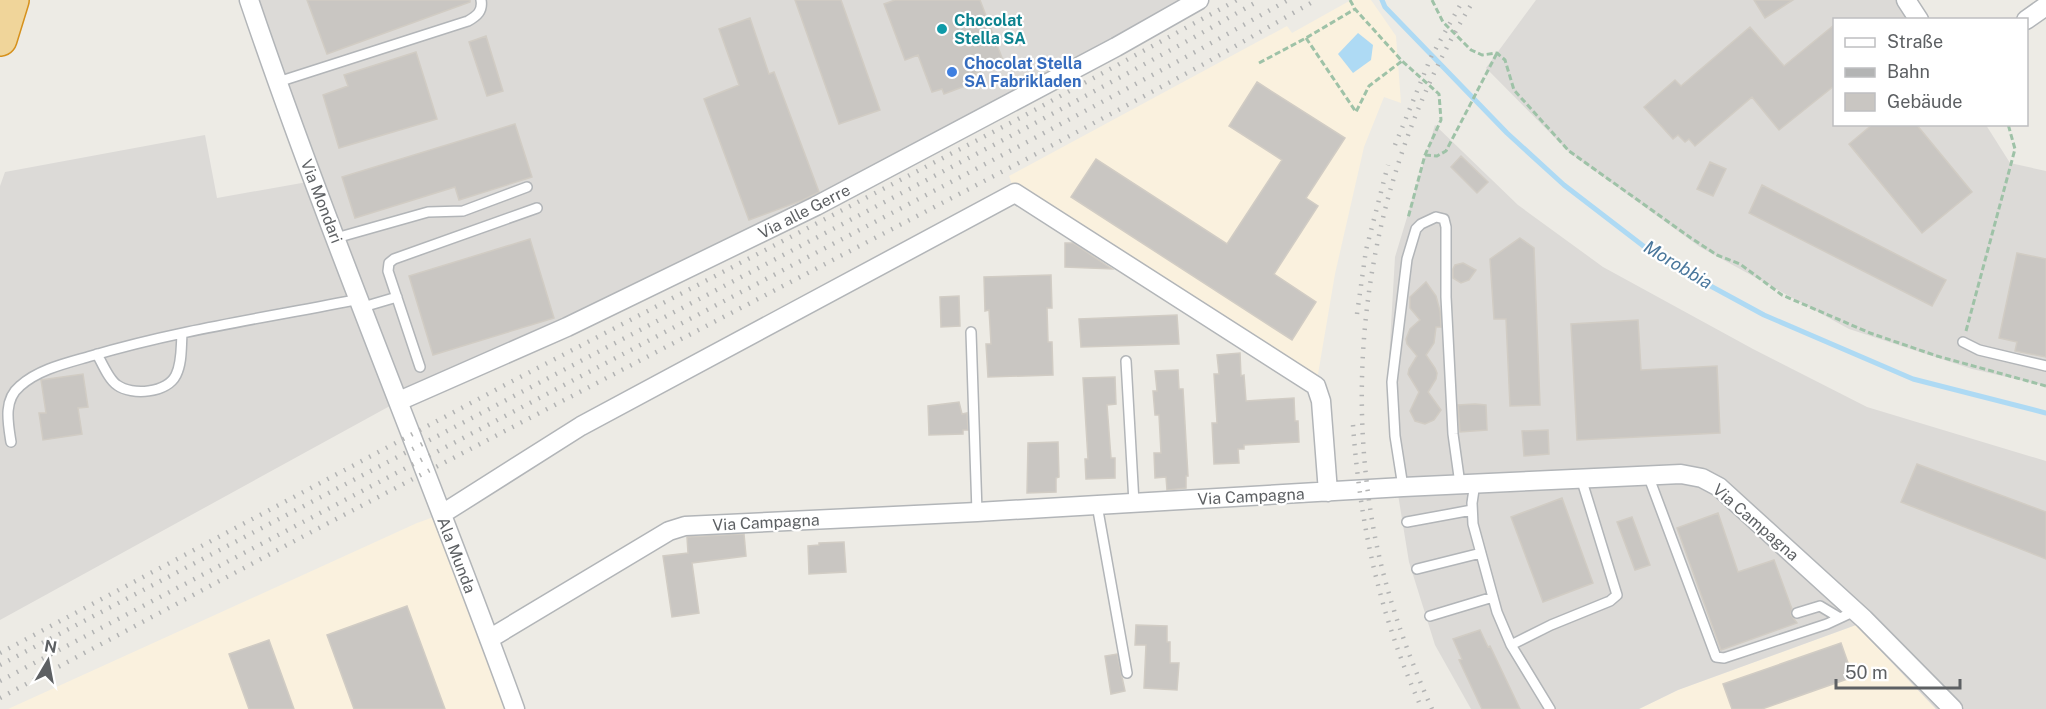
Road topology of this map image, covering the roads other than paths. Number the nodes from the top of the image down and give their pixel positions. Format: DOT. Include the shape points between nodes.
graph roads {
  1 [pos="12,0"];
  2 [pos="249,0"];
  3 [pos="480,0"];
  4 [pos="1199,0"];
  5 [pos="1906,0"];
  6 [pos="2046,6"];
  7 [pos="1917,18"];
  8 [pos="2028,19"];
  9 [pos="0,39"];
  10 [pos="278,82"];
  11 [pos="527,187"];
  12 [pos="537,207"];
  13 [pos="336,238"];
  14 [pos="397,297"];
  15 [pos="361,303"];
  16 [pos="971,332"];
  17 [pos="182,334"];
  18 [pos="1963,342"];
  19 [pos="97,354"];
  20 [pos="1126,361"];
  21 [pos="2046,366"];
  22 [pos="420,367"];
  23 [pos="399,401"];
  24 [pos="10,442"];
  25 [pos="1648,475"];
  26 [pos="1581,478"];
  27 [pos="1468,484"];
  28 [pos="1402,487"];
  29 [pos="1328,492"];
  30 [pos="1134,503"];
  31 [pos="1097,505"];
  32 [pos="1472,510"];
  33 [pos="977,512"];
  34 [pos="442,514"];
  35 [pos="1407,522"];
  36 [pos="1481,553"];
  37 [pos="1417,569"];
  38 [pos="1493,597"];
  39 [pos="1797,613"];
  40 [pos="1848,614"];
  41 [pos="1430,616"];
  42 [pos="489,639"];
  43 [pos="1511,645"];
  44 [pos="1127,673"];
  45 [pos="515,709"];
  46 [pos="1550,709"];
  47 [pos="1953,709"];
  1 -- 9 [label="highway"];
  2 -- 10 [label="street, Via Mondari"];
  3 -- 10 [label="lane" via="479,14 468,21"];
  4 -- 23 [label="street, Via alle Gerre" via="816,206 567,327"];
  5 -- 7 [label="street"];
  6 -- 8 [label="street"];
  10 -- 13 [label="street, Via Mondari"];
  11 -- 13 [label="lane" via="463,211 428,212"];
  12 -- 14 [label="lane" via="394,259 387,266"];
  13 -- 15 [label="street, Via Mondari"];
  14 -- 15 [label="lane"];
  14 -- 22 [label="lane"];
  15 -- 17 [label="lane"];
  15 -- 23 [label="street, Via Mondari"];
  16 -- 33 [label="lane"];
  17 -- 19 [label="lane"];
  17 -- 19 [label="lane" via="175,378 148,392 116,385"];
  18 -- 21 [label="lane" via="1979,350"];
  19 -- 24 [label="lane" via="48,369 18,386 7,412"];
  20 -- 30 [label="lane"];
  23 -- 34 [label="street, Ala Munda"];
  25 -- 26 [label="street, Via Campagna"];
  25 -- 40 [label="street, Via Campagna" via="1681,474 1702,478 1719,487"];
  25 -- 40 [label="lane" via="1716,657 1724,658"];
  26 -- 27 [label="street, Via Campagna"];
  26 -- 43 [label="lane" via="1617,595"];
  27 -- 28 [label="street, Via Campagna"];
  27 -- 28 [label="lane" via="1453,434 1446,227 1444,219 1436,217 1416,229 1407,259 1392,382"];
  27 -- 32 [label="lane"];
  28 -- 29 [label="street, Via Campagna"];
  29 -- 30 [label="street, Via Campagna"];
  29 -- 34 [label="street" via="1321,401 1316,386 1015,193 591,421"];
  30 -- 31 [label="street, Via Campagna"];
  31 -- 33 [label="street, Via Campagna"];
  31 -- 44 [label="lane"];
  32 -- 35 [label="lane"];
  32 -- 36 [label="lane"];
  33 -- 42 [label="street, Via Campagna" via="677,528"];
  34 -- 42 [label="street, Ala Munda"];
  36 -- 37 [label="lane"];
  36 -- 38 [label="lane"];
  38 -- 41 [label="lane"];
  38 -- 43 [label="lane"];
  39 -- 40 [label="lane" via="1820,606"];
  40 -- 47 [label="street, Via Campagna"];
  42 -- 45 [label="street, Ala Munda"];
  43 -- 46 [label="lane"];
}
